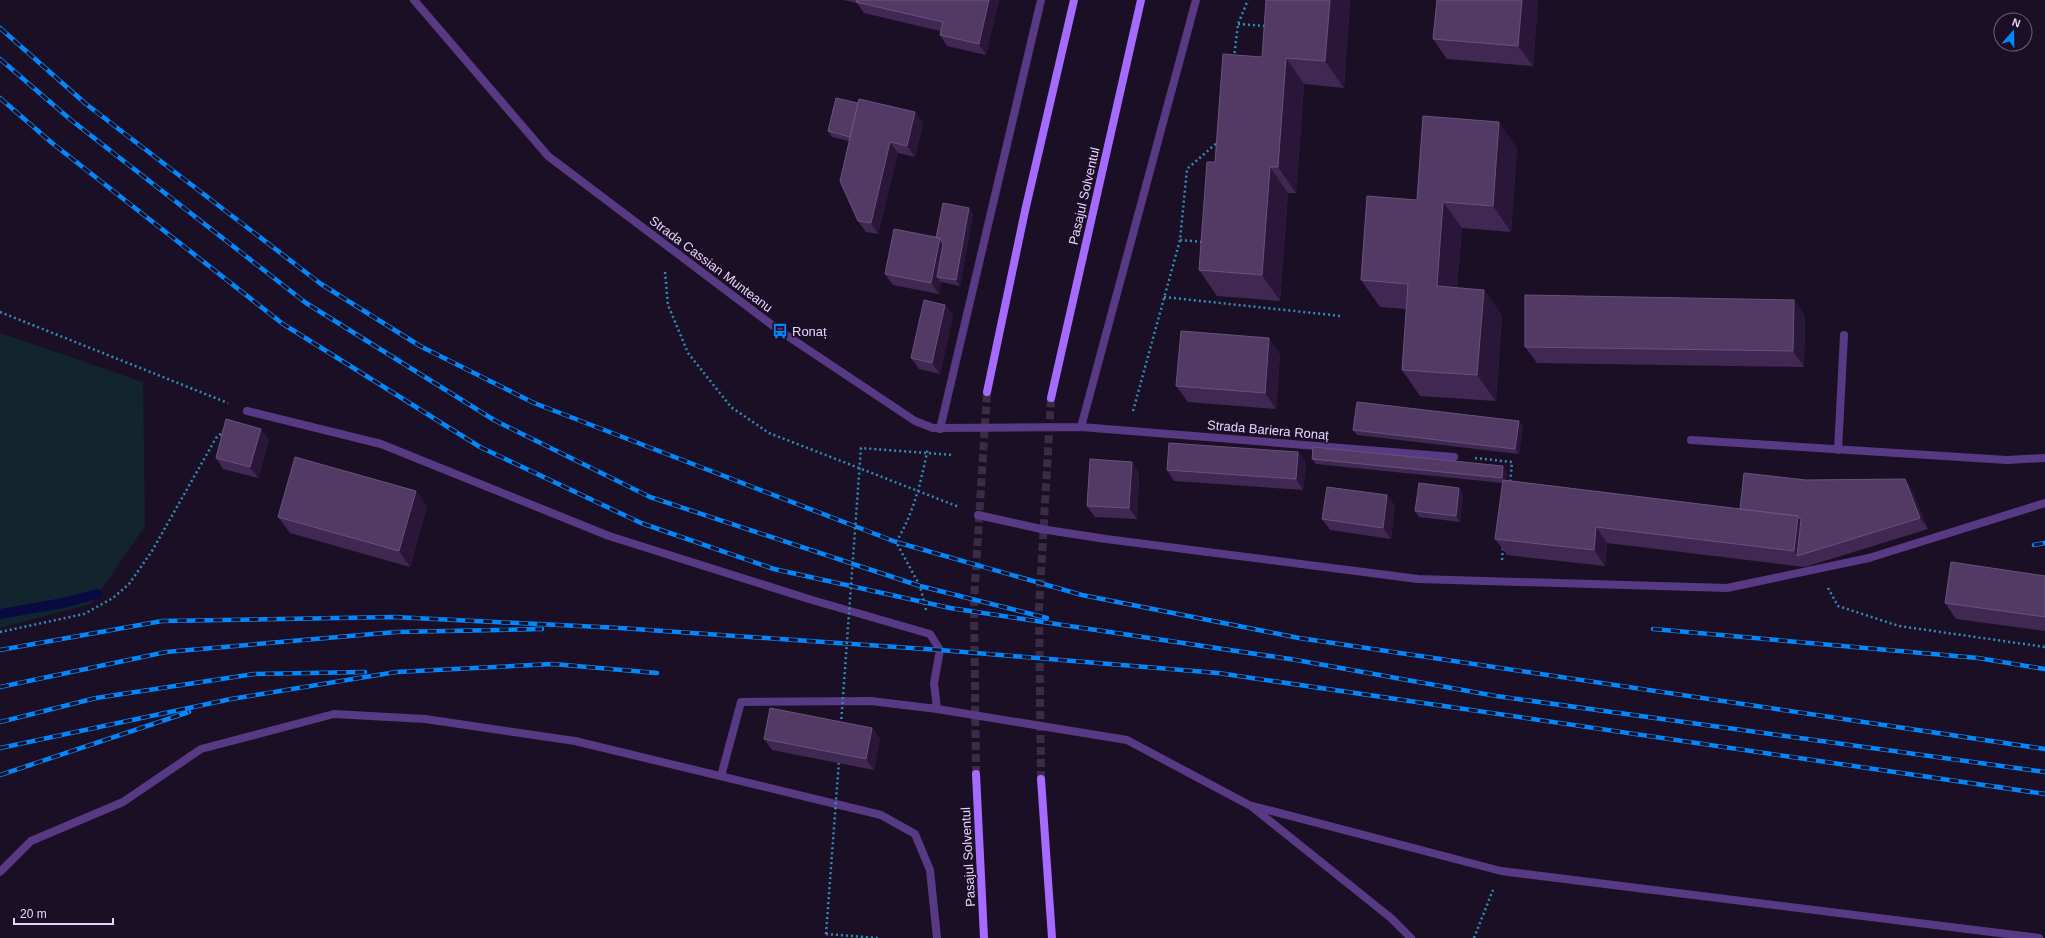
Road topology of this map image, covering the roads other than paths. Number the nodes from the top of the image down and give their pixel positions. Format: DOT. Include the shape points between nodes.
graph roads {
  1 [pos="414,0"];
  2 [pos="1041,0"];
  3 [pos="1074,0"];
  4 [pos="1141,0"];
  5 [pos="1196,0"];
  6 [pos="1844,335"];
  7 [pos="987,392"];
  8 [pos="1051,398"];
  9 [pos="247,411"];
  10 [pos="1081,427"];
  11 [pos="936,429"];
  12 [pos="1691,440"];
  13 [pos="1838,450"];
  14 [pos="1454,457"];
  15 [pos="2045,458"];
  16 [pos="2045,502"];
  17 [pos="978,515"];
  18 [pos="937,709"];
  19 [pos="976,774"];
  20 [pos="720,776"];
  21 [pos="1041,779"];
  22 [pos="1249,805"];
  23 [pos="0,872"];
  24 [pos="937,938"];
  25 [pos="984,938"];
  26 [pos="1052,938"];
  27 [pos="1411,938"];
  28 [pos="2039,938"];
  1 -- 11 [label="street, Strada Cassian Munteanu" via="548,156 780,331 915,421"];
  2 -- 11 [label="street"];
  3 -- 7 [label="main road" via="1024,211"];
  4 -- 8 [label="main road, Pasajul Solventul"];
  5 -- 10 [label="street"];
  6 -- 13 [label="street"];
  9 -- 18 [label="street" via="381,444 609,536 930,634 940,650 934,683"];
  10 -- 11 [label="street, Strada Cassian Munteanu"];
  10 -- 14 [label="street, Strada Bariera Ronaț"];
  12 -- 13 [label="street"];
  13 -- 15 [label="street" via="2007,460"];
  16 -- 17 [label="street" via="1869,558 1727,588 1418,579 1106,540"];
  18 -- 20 [label="street" via="871,701 741,702"];
  18 -- 22 [label="street" via="1127,740"];
  19 -- 25 [label="main road, Pasajul Solventul"];
  20 -- 23 [label="street" via="575,741 425,719 334,714 201,749 123,802 31,841"];
  20 -- 24 [label="street" via="881,815 916,834 930,870"];
  21 -- 26 [label="main road"];
  22 -- 27 [label="street" via="1391,918"];
  22 -- 28 [label="street" via="1501,871"];
}
